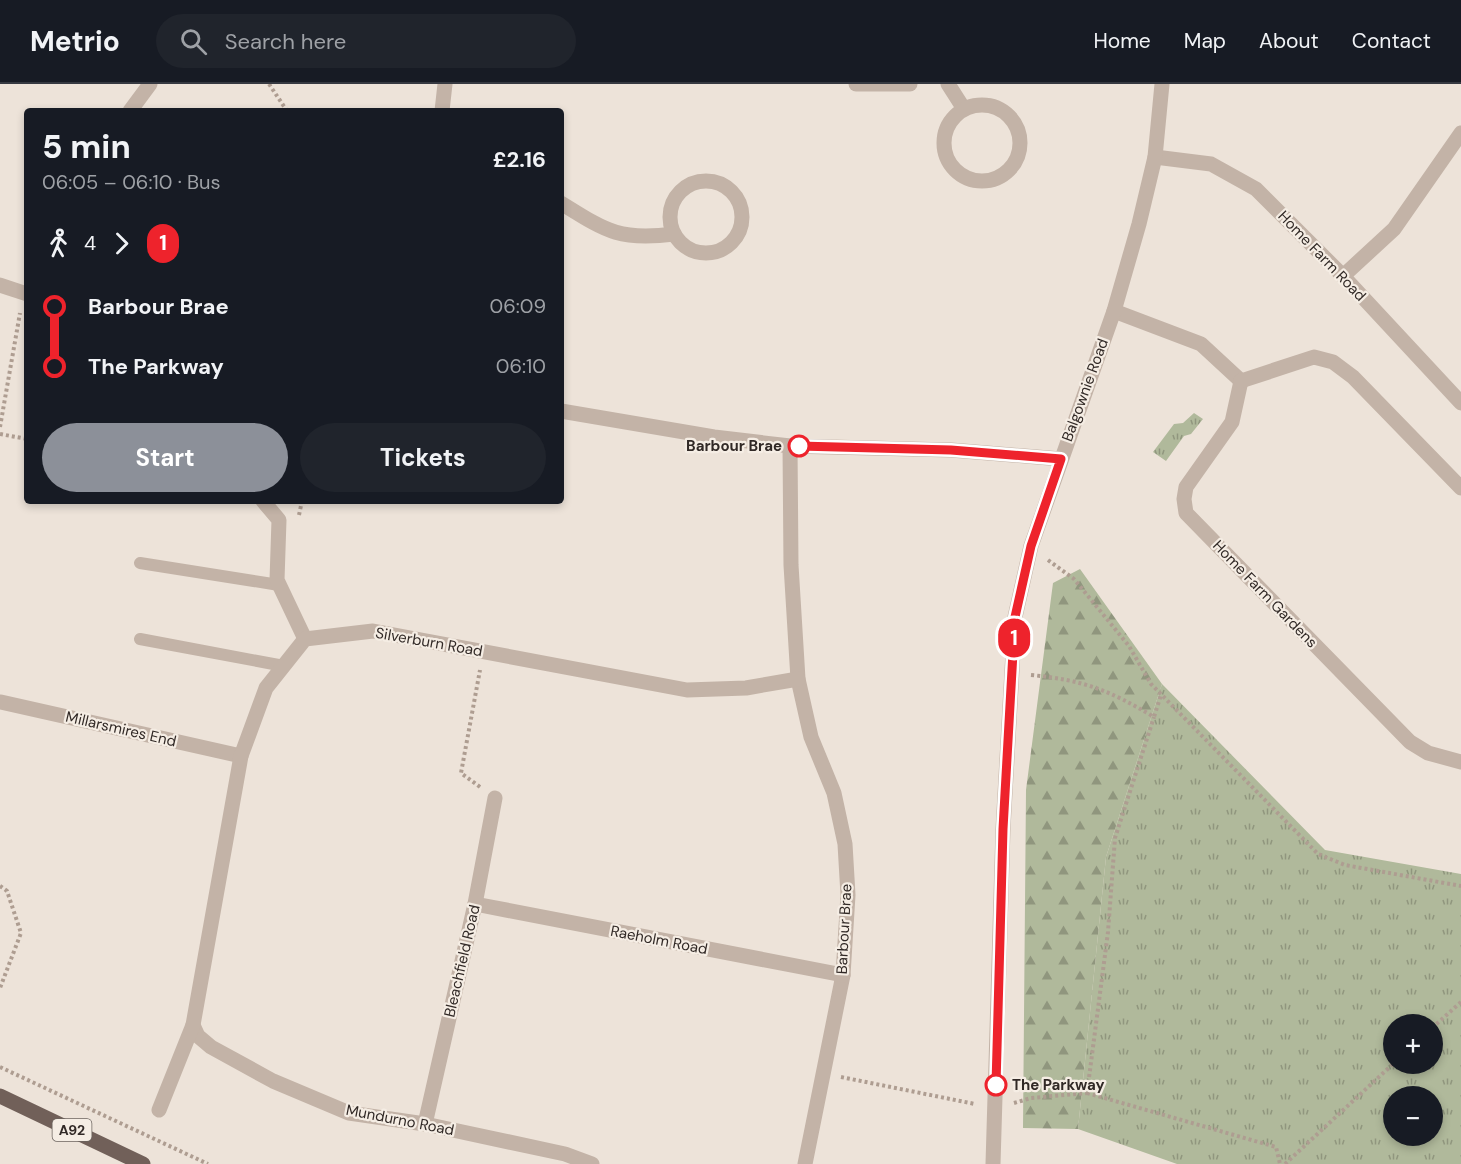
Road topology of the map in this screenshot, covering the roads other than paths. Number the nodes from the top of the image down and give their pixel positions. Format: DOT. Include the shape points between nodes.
graph roads {
  1 [pos="150,84"];
  2 [pos="446,84"];
  3 [pos="856,84"];
  4 [pos="910,84"];
  5 [pos="948,84"];
  6 [pos="1162,84"];
  7 [pos="132,108"];
  8 [pos="442,108"];
  9 [pos="964,109"];
  10 [pos="1461,133"];
  11 [pos="1155,157"];
  12 [pos="564,205"];
  13 [pos="674,234"];
  14 [pos="1343,276"];
  15 [pos="0,285"];
  16 [pos="24,301"];
  17 [pos="1114,311"];
  18 [pos="1241,381"];
  19 [pos="1461,403"];
  20 [pos="564,412"];
  21 [pos="790,446"];
  22 [pos="1061,459"];
  23 [pos="1461,488"];
  24 [pos="266,504"];
  25 [pos="140,563"];
  26 [pos="279,585"];
  27 [pos="140,639"];
  28 [pos="305,639"];
  29 [pos="284,666"];
  30 [pos="798,679"];
  31 [pos="1,702"];
  32 [pos="241,756"];
  33 [pos="1461,762"];
  34 [pos="495,798"];
  35 [pos="475,904"];
  36 [pos="843,975"];
  37 [pos="193,1025"];
  38 [pos="0,1096"];
  39 [pos="159,1110"];
  40 [pos="425,1124"];
  41 [pos="143,1164"];
  42 [pos="592,1164"];
  43 [pos="806,1164"];
  44 [pos="993,1164"];
  1 -- 7 [label="street"];
  2 -- 8 [label="street"];
  3 -- 4 [label="street"];
  5 -- 9 [label="street"];
  6 -- 11 [label="street, Balgownie Road"];
  9 -- 9 [label="street" via="975,105 993,107 1016,125 1016,159 1000,177 977,181 948,161 944,138 948,126"];
  10 -- 14 [label="street" via="1394,230"];
  11 -- 14 [label="street, Home Farm Road" via="1211,164 1256,189"];
  11 -- 17 [label="street, Balgownie Road"];
  12 -- 13 [label="street" via="606,231 645,238"];
  13 -- 13 [label="street" via="672,205 692,184 720,184 736,196 741,225 733,242 725,248 697,252"];
  14 -- 19 [label="street, Home Farm Road"];
  15 -- 16 [label="street"];
  17 -- 18 [label="street" via="1201,344"];
  17 -- 22 [label="street, Balgownie Road"];
  18 -- 23 [label="street" via="1314,357 1333,362 1353,377"];
  18 -- 33 [label="street, Home Farm Gardens" via="1232,422 1186,487 1186,513 1410,742 1428,753"];
  20 -- 21 [label="street"];
  21 -- 22 [label="street" via="951,450"];
  21 -- 30 [label="street, Barbour Brae" via="791,565"];
  22 -- 44 [label="street, Balgownie Road" via="1029,553 1015,617 1003,829"];
  24 -- 26 [label="street" via="279,520"];
  25 -- 26 [label="lane"];
  26 -- 28 [label="street"];
  27 -- 29 [label="lane"];
  28 -- 29 [label="street"];
  28 -- 30 [label="street, Silverburn Road" via="373,631 687,690 746,688"];
  29 -- 32 [label="street" via="266,688"];
  30 -- 36 [label="street, Barbour Brae" via="811,737 834,793 845,844 848,895"];
  31 -- 32 [label="street, Millarsmires End"];
  32 -- 37 [label="street"];
  34 -- 35 [label="street, Bleachfield Road"];
  35 -- 36 [label="street, Raeholm Road"];
  35 -- 40 [label="street, Bleachfield Road"];
  36 -- 43 [label="street, Barbour Brae"];
  37 -- 39 [label="street"];
  37 -- 40 [label="street, Mundurno Road" via="198,1036 211,1047 295,1090 349,1113"];
  38 -- 41 [label="main road, A92"];
  40 -- 42 [label="street, Mundurno Road" via="565,1154"];
}
